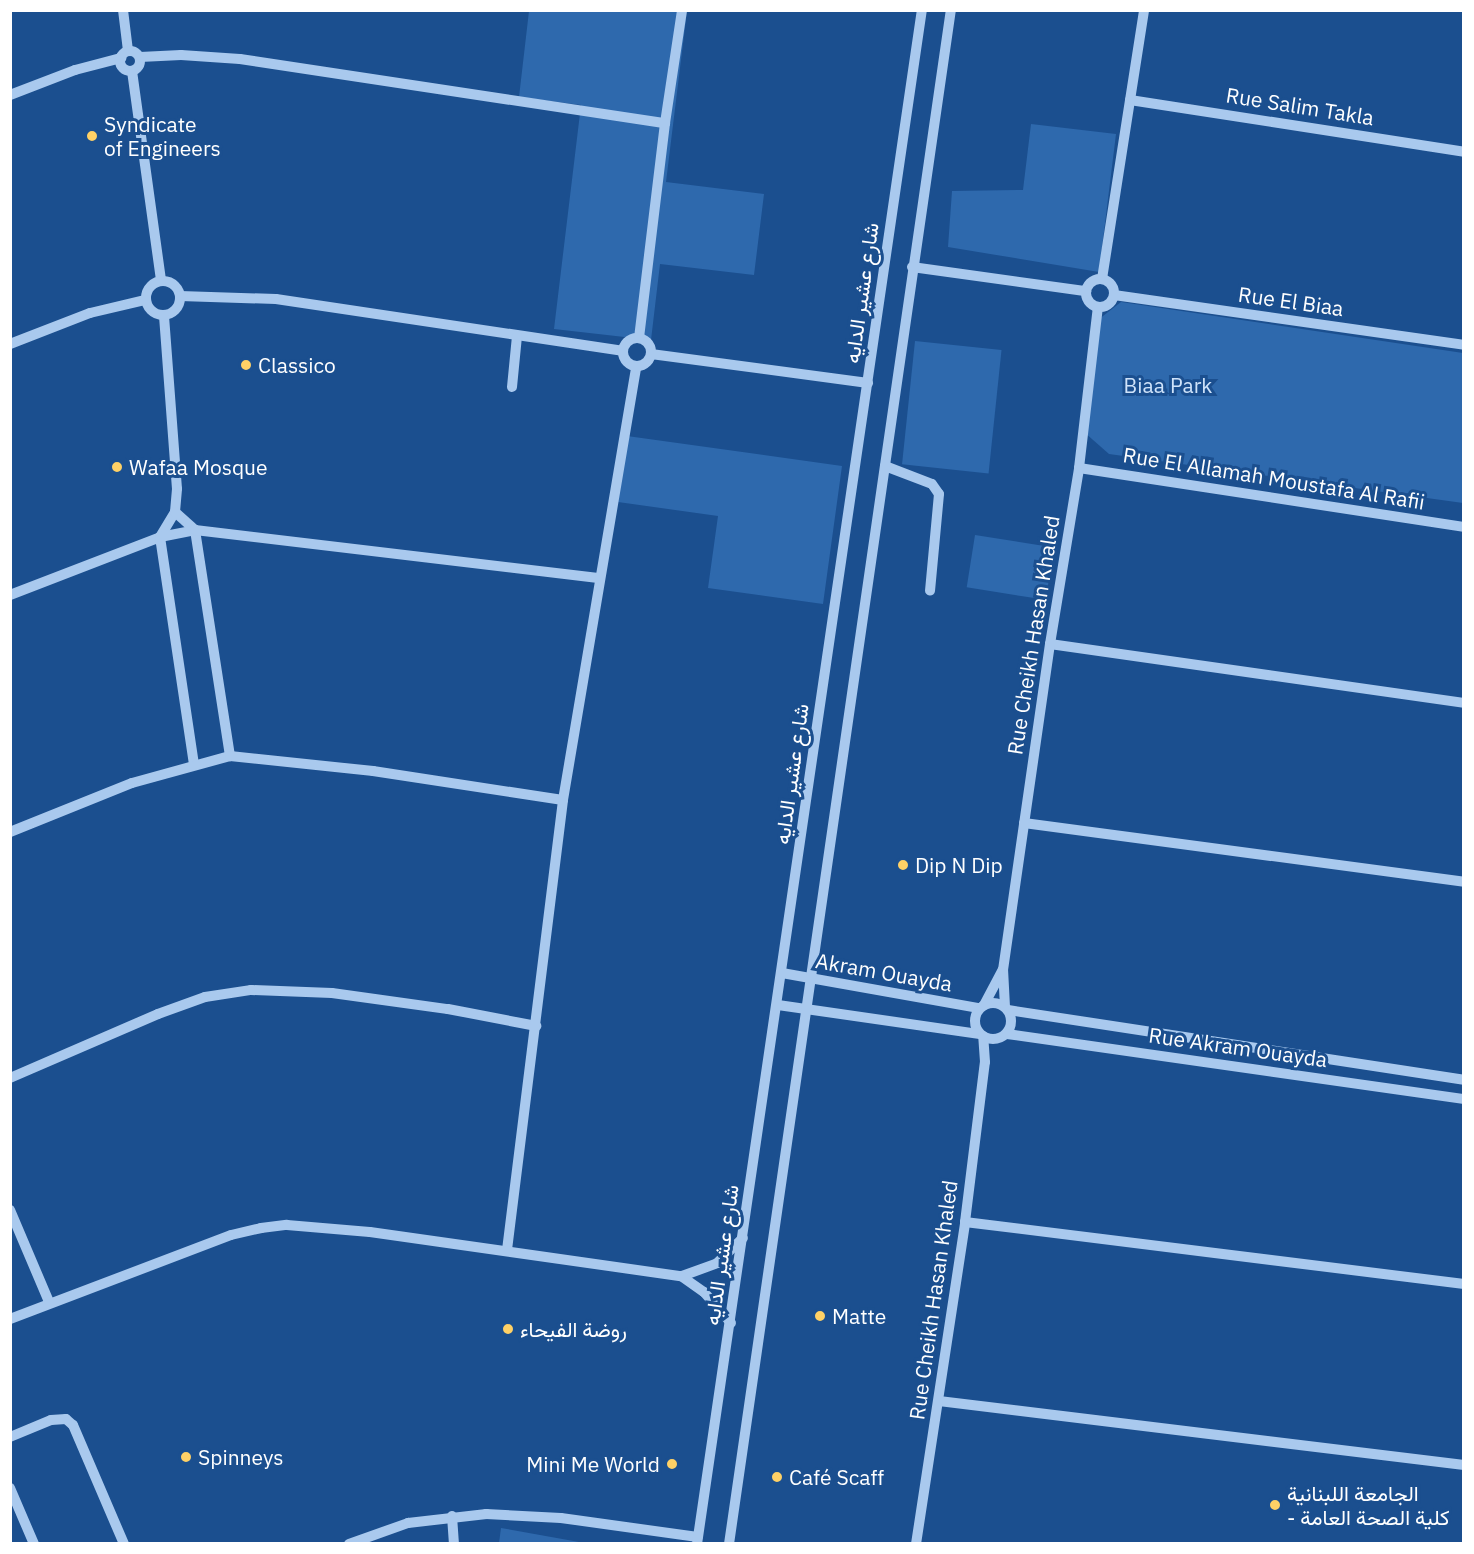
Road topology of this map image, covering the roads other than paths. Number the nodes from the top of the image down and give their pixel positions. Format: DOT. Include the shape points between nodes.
graph roads {
  1 [pos="123,10"];
  2 [pos="682,10"];
  3 [pos="922,10"];
  4 [pos="951,10"];
  5 [pos="1144,10"];
  6 [pos="124,55"];
  7 [pos="140,57"];
  8 [pos="132,71"];
  9 [pos="10,95"];
  10 [pos="1130,100"];
  11 [pos="664,123"];
  12 [pos="1464,152"];
  13 [pos="912,267"];
  14 [pos="1102,279"];
  15 [pos="161,281"];
  16 [pos="1086,291"];
  17 [pos="1114,295"];
  18 [pos="180,296"];
  19 [pos="145,300"];
  20 [pos="1098,307"];
  21 [pos="164,316"];
  22 [pos="517,336"];
  23 [pos="639,338"];
  24 [pos="10,344"];
  25 [pos="1464,345"];
  26 [pos="622,351"];
  27 [pos="651,354"];
  28 [pos="636,366"];
  29 [pos="868,384"];
  30 [pos="512,387"];
  31 [pos="885,466"];
  32 [pos="1079,468"];
  33 [pos="175,512"];
  34 [pos="1464,527"];
  35 [pos="195,530"];
  36 [pos="160,537"];
  37 [pos="598,578"];
  38 [pos="930,591"];
  39 [pos="10,595"];
  40 [pos="1050,644"];
  41 [pos="1464,704"];
  42 [pos="230,756"];
  43 [pos="194,764"];
  44 [pos="563,800"];
  45 [pos="1024,823"];
  46 [pos="10,832"];
  47 [pos="1464,882"];
  48 [pos="1003,970"];
  49 [pos="782,973"];
  50 [pos="811,979"];
  51 [pos="778,1005"];
  52 [pos="982,1007"];
  53 [pos="1006,1008"];
  54 [pos="807,1011"];
  55 [pos="536,1026"];
  56 [pos="982,1036"];
  57 [pos="1004,1036"];
  58 [pos="985,1062"];
  59 [pos="10,1078"];
  60 [pos="1464,1080"];
  61 [pos="1464,1099"];
  62 [pos="10,1210"];
  63 [pos="965,1222"];
  64 [pos="744,1237"];
  65 [pos="507,1250"];
  66 [pos="681,1276"];
  67 [pos="1464,1284"];
  68 [pos="49,1302"];
  69 [pos="10,1319"];
  70 [pos="731,1323"];
  71 [pos="939,1401"];
  72 [pos="10,1437"];
  73 [pos="1464,1465"];
  74 [pos="10,1488"];
  75 [pos="452,1516"];
  76 [pos="698,1540"];
  77 [pos="733,1543"];
  78 [pos="34,1544"];
  79 [pos="124,1544"];
  80 [pos="349,1544"];
  81 [pos="454,1544"];
  82 [pos="916,1544"];
  1 -- 6 [label="street"];
  2 -- 11 [label="street"];
  3 -- 29 [label="street, شارع عشير الدايه"];
  4 -- 13 [label="street"];
  5 -- 10 [label="street"];
  6 -- 7 [label="street" via="137,53"];
  6 -- 8 [label="street" via="123,68"];
  6 -- 9 [label="street"];
  7 -- 8 [label="street"];
  7 -- 11 [label="street" via="240,59"];
  8 -- 15 [label="street"];
  10 -- 12 [label="street, Rue Salim Takla"];
  10 -- 14 [label="street"];
  11 -- 23 [label="street"];
  13 -- 16 [label="street"];
  13 -- 31 [label="street"];
  14 -- 16 [label="street" via="1094,280"];
  14 -- 17 [label="street"];
  15 -- 18 [label="street" via="177,288"];
  15 -- 19 [label="street" via="152,285"];
  16 -- 20 [label="street" via="1087,298"];
  17 -- 20 [label="street" via="1111,302"];
  17 -- 25 [label="street, Rue El Biaa"];
  18 -- 21 [label="street" via="173,312"];
  18 -- 22 [label="street" via="276,299"];
  19 -- 21 [label="street" via="148,309"];
  19 -- 24 [label="street" via="90,313"];
  20 -- 32 [label="street, Rue Cheikh Hasan Khaled"];
  21 -- 33 [label="street" via="177,489"];
  22 -- 26 [label="street"];
  22 -- 30 [label="street"];
  23 -- 26 [label="street" via="632,338"];
  23 -- 27 [label="street" via="649,343"];
  26 -- 28 [label="street" via="625,361"];
  27 -- 28 [label="street" via="649,361"];
  27 -- 29 [label="street"];
  28 -- 37 [label="street"];
  29 -- 49 [label="street, شارع عشير الدايه"];
  31 -- 38 [label="street" via="932,484 939,494"];
  31 -- 50 [label="street"];
  32 -- 34 [label="street, Rue El Allamah Moustafa Al Rafii"];
  32 -- 40 [label="street, Rue Cheikh Hasan Khaled"];
  33 -- 35 [label="street"];
  33 -- 36 [label="street"];
  35 -- 36 [label="street"];
  35 -- 37 [label="street"];
  35 -- 42 [label="street"];
  36 -- 39 [label="street"];
  36 -- 43 [label="street"];
  37 -- 44 [label="street"];
  40 -- 41 [label="street"];
  40 -- 45 [label="street, Rue Cheikh Hasan Khaled"];
  42 -- 43 [label="street"];
  42 -- 44 [label="street" via="373,771"];
  43 -- 46 [label="street" via="132,783"];
  44 -- 55 [label="street"];
  45 -- 47 [label="street"];
  45 -- 48 [label="street, Rue Cheikh Hasan Khaled"];
  48 -- 52 [label="street, Rue Cheikh Hasan Khaled"];
  48 -- 53 [label="street, Rue Cheikh Hasan Khaled"];
  49 -- 50 [label="street, Akram Ouayda"];
  49 -- 51 [label="street, شارع عشير الدايه"];
  50 -- 52 [label="street, Akram Ouayda"];
  50 -- 54 [label="street"];
  51 -- 54 [label="street"];
  51 -- 64 [label="street, شارع عشير الدايه"];
  52 -- 53 [label="street" via="998,1003"];
  52 -- 56 [label="street" via="975,1024"];
  53 -- 57 [label="street" via="1012,1022"];
  53 -- 60 [label="street, Rue Akram Ouayda"];
  54 -- 56 [label="street"];
  54 -- 77 [label="street"];
  55 -- 59 [label="street" via="332,993 251,990 205,997 158,1014"];
  55 -- 65 [label="street"];
  56 -- 57 [label="street"];
  56 -- 58 [label="street, Rue Cheikh Hasan Khaled"];
  57 -- 58 [label="street, Rue Cheikh Hasan Khaled"];
  57 -- 61 [label="street, Rue Akram Ouayda"];
  58 -- 63 [label="street, Rue Cheikh Hasan Khaled"];
  62 -- 68 [label="street"];
  63 -- 67 [label="street"];
  63 -- 71 [label="street, Rue Cheikh Hasan Khaled"];
  64 -- 66 [label="street" via="717,1263"];
  64 -- 70 [label="street, شارع عشير الدايه"];
  65 -- 66 [label="street"];
  65 -- 68 [label="street" via="320,1226 261,1228 182,1252"];
  66 -- 70 [label="street" via="705,1292"];
  68 -- 69 [label="street"];
  70 -- 76 [label="street, شارع عشير الدايه"];
  71 -- 73 [label="street"];
  71 -- 82 [label="street, Rue Cheikh Hasan Khaled"];
  72 -- 79 [label="street" via="59,1418 73,1425"];
  74 -- 78 [label="street"];
  75 -- 76 [label="street" via="527,1514"];
  75 -- 80 [label="street" via="408,1523"];
  75 -- 81 [label="street"];
}
